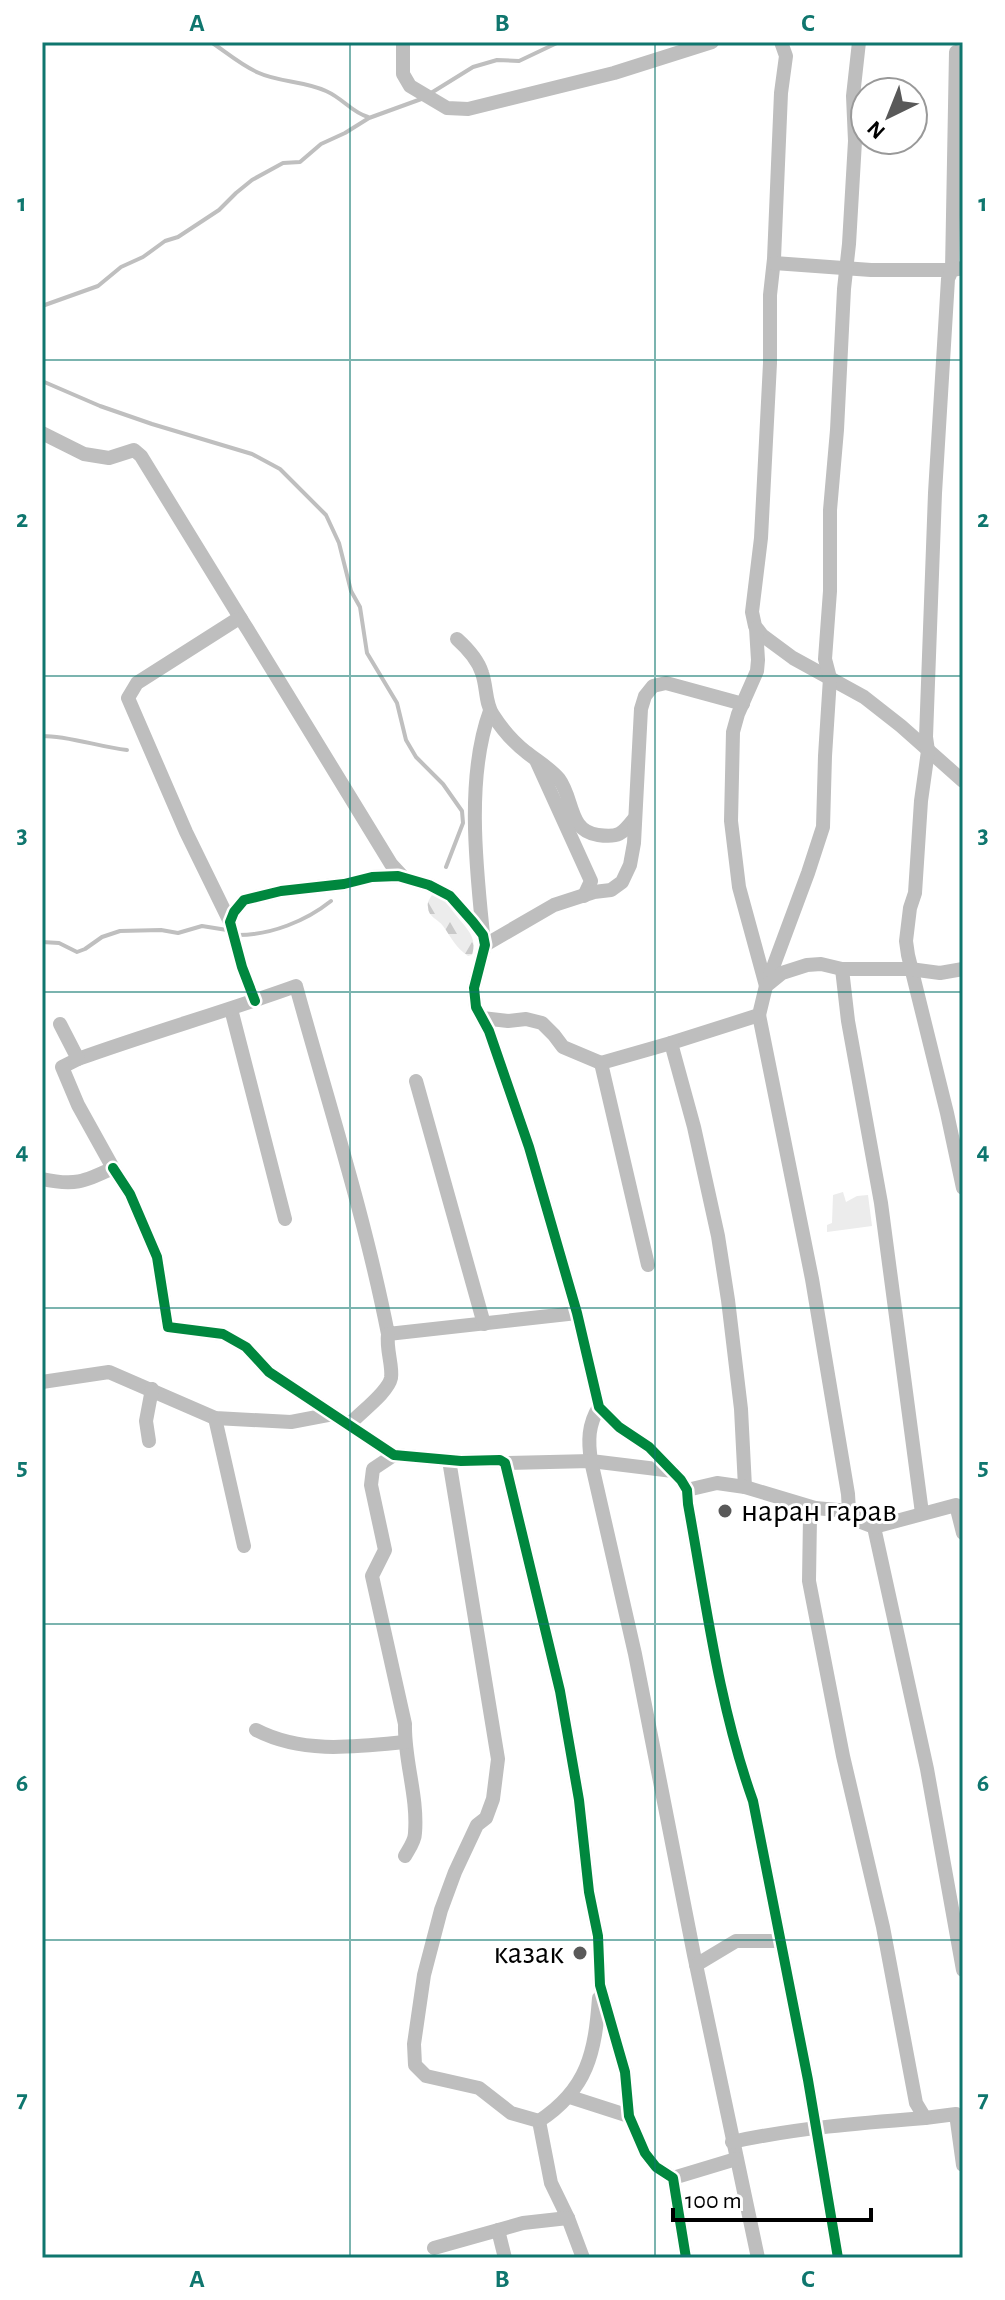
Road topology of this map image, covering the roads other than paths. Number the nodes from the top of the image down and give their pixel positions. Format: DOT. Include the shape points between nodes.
graph roads {
  1 [pos="403,42"];
  2 [pos="712,42"];
  3 [pos="781,42"];
  4 [pos="859,42"];
  5 [pos="956,52"];
  6 [pos="774,263"];
  7 [pos="847,268"];
  8 [pos="957,269"];
  9 [pos="42,433"];
  10 [pos="241,619"];
  11 [pos="755,626"];
  12 [pos="457,639"];
  13 [pos="830,678"];
  14 [pos="743,704"];
  15 [pos="490,711"];
  16 [pos="928,751"];
  17 [pos="536,760"];
  18 [pos="963,781"];
  19 [pos="634,819"];
  20 [pos="404,878"];
  21 [pos="584,896"];
  22 [pos="230,922"];
  23 [pos="484,940"];
  24 [pos="842,969"];
  25 [pos="910,969"];
  26 [pos="963,969"];
  27 [pos="766,986"];
  28 [pos="255,1001"];
  29 [pos="231,1009"];
  30 [pos="759,1015"];
  31 [pos="482,1018"];
  32 [pos="60,1024"];
  33 [pos="671,1043"];
  34 [pos="78,1059"];
  35 [pos="601,1063"];
  36 [pos="416,1081"];
  37 [pos="113,1168"];
  38 [pos="42,1179"];
  39 [pos="963,1188"];
  40 [pos="285,1219"];
  41 [pos="648,1265"];
  42 [pos="577,1313"];
  43 [pos="484,1324"];
  44 [pos="388,1334"];
  45 [pos="43,1382"];
  46 [pos="152,1389"];
  47 [pos="599,1407"];
  48 [pos="333,1414"];
  49 [pos="215,1418"];
  50 [pos="349,1425"];
  51 [pos="149,1441"];
  52 [pos="394,1455"];
  53 [pos="449,1460"];
  54 [pos="591,1461"];
  55 [pos="505,1463"];
  56 [pos="673,1471"];
  57 [pos="745,1487"];
  58 [pos="687,1490"];
  59 [pos="960,1505"];
  60 [pos="815,1508"];
  61 [pos="849,1511"];
  62 [pos="922,1513"];
  63 [pos="874,1527"];
  64 [pos="963,1533"];
  65 [pos="244,1546"];
  66 [pos="256,1730"];
  67 [pos="405,1742"];
  68 [pos="405,1856"];
  69 [pos="780,1941"];
  70 [pos="696,1965"];
  71 [pos="963,1970"];
  72 [pos="600,1985"];
  73 [pos="570,2097"];
  74 [pos="959,2113"];
  75 [pos="629,2116"];
  76 [pos="925,2118"];
  77 [pos="539,2121"];
  78 [pos="817,2127"];
  79 [pos="732,2142"];
  80 [pos="736,2159"];
  81 [pos="963,2165"];
  82 [pos="673,2178"];
  83 [pos="568,2218"];
  84 [pos="498,2230"];
  85 [pos="434,2248"];
  86 [pos="505,2258"];
  87 [pos="583,2258"];
  88 [pos="686,2258"];
  89 [pos="758,2258"];
  90 [pos="838,2258"];
  1 -- 2 [label="street" via="403,74 410,86 447,108 468,109"];
  3 -- 6 [label="street" via="786,56"];
  4 -- 7 [label="street"];
  5 -- 8 [label="street"];
  6 -- 7 [label="street"];
  6 -- 11 [label="street"];
  7 -- 8 [label="street"];
  7 -- 13 [label="street" via="830,510 825,659"];
  8 -- 16 [label="street" via="948,279 935,493"];
  9 -- 10 [label="street" via="84,454 109,458 134,450 141,456"];
  10 -- 20 [label="street"];
  10 -- 22 [label="street" via="137,683 128,698"];
  11 -- 13 [label="street" via="793,658"];
  11 -- 14 [label="street" via="757,671"];
  12 -- 15 [label="street" via="482,674"];
  13 -- 16 [label="street" via="864,697"];
  13 -- 27 [label="street" via="823,827"];
  14 -- 19 [label="street" via="666,683 653,686 641,709"];
  14 -- 27 [label="street" via="733,732 731,821 739,887"];
  15 -- 17 [label="street"];
  15 -- 23 [label="street" via="477,782 474,847"];
  16 -- 18 [label="street"];
  16 -- 25 [label="street" via="906,941"];
  17 -- 19 [label="street" via="565,788 579,828 611,837"];
  17 -- 21 [label="street" via="591,881"];
  19 -- 21 [label="street" via="630,865 622,882"];
  20 -- 22 [label="street" via="372,877 244,900"];
  20 -- 23 [label="street" via="450,896"];
  21 -- 23 [label="street"];
  22 -- 28 [label="street"];
  23 -- 31 [label="street" via="474,988"];
  24 -- 25 [label="street"];
  24 -- 27 [label="street" via="807,965 782,973"];
  24 -- 62 [label="street" via="881,1203"];
  25 -- 26 [label="street"];
  25 -- 39 [label="street"];
  27 -- 30 [label="street"];
  28 -- 29 [label="street"];
  28 -- 44 [label="street" via="296,986 378,1280"];
  29 -- 34 [label="street"];
  29 -- 40 [label="street"];
  30 -- 33 [label="street"];
  30 -- 61 [label="street" via="812,1279"];
  31 -- 35 [label="street" via="542,1023 563,1047"];
  31 -- 42 [label="street" via="529,1147"];
  32 -- 34 [label="street"];
  33 -- 35 [label="street"];
  33 -- 57 [label="street" via="720,1249 741,1409"];
  34 -- 37 [label="street" via="62,1067"];
  35 -- 41 [label="street"];
  36 -- 43 [label="street"];
  37 -- 38 [label="street" via="64,1184"];
  37 -- 48 [label="street" via="157,1257 168,1327 223,1334"];
  42 -- 43 [label="street"];
  42 -- 47 [label="street"];
  43 -- 44 [label="street"];
  44 -- 50 [label="street" via="388,1386"];
  45 -- 46 [label="street" via="109,1372"];
  46 -- 49 [label="street"];
  46 -- 51 [label="street" via="146,1421"];
  47 -- 54 [label="street" via="588,1440"];
  47 -- 56 [label="street"];
  48 -- 49 [label="street" via="291,1422"];
  48 -- 50 [label="street"];
  49 -- 65 [label="street"];
  50 -- 52 [label="street"];
  52 -- 53 [label="street"];
  52 -- 67 [label="street" via="373,1469 371,1485 385,1550 372,1576"];
  53 -- 55 [label="street"];
  53 -- 77 [label="street" via="498,1759 486,1818 477,1825 441,1910 424,1975 415,2065 426,2076 479,2088 511,2113"];
  54 -- 55 [label="street"];
  54 -- 56 [label="street"];
  54 -- 70 [label="street"];
  55 -- 72 [label="street" via="560,1691 598,1936"];
  56 -- 58 [label="street"];
  57 -- 58 [label="street" via="717,1483"];
  57 -- 60 [label="street"];
  58 -- 69 [label="street" via="717,1664 753,1801"];
  59 -- 62 [label="street"];
  59 -- 64 [label="street"];
  60 -- 61 [label="street"];
  60 -- 76 [label="street" via="810,1517 809,1581 916,2103"];
  61 -- 63 [label="street"];
  62 -- 63 [label="street"];
  63 -- 71 [label="street" via="927,1769"];
  66 -- 67 [label="street" via="274,1739 330,1748"];
  67 -- 68 [label="street" via="416,1836"];
  69 -- 70 [label="street" via="736,1941"];
  69 -- 78 [label="street"];
  70 -- 79 [label="street"];
  72 -- 73 [label="street" via="590,2062"];
  72 -- 75 [label="street" via="625,2072"];
  73 -- 75 [label="street"];
  73 -- 77 [label="street"];
  74 -- 76 [label="street"];
  74 -- 81 [label="street"];
  75 -- 82 [label="street" via="645,2153"];
  76 -- 78 [label="street"];
  77 -- 83 [label="street" via="551,2183"];
  78 -- 79 [label="street"];
  78 -- 90 [label="street"];
  79 -- 80 [label="street"];
  80 -- 82 [label="street"];
  80 -- 89 [label="street"];
  82 -- 88 [label="street"];
  83 -- 84 [label="street"];
  83 -- 87 [label="street"];
  84 -- 85 [label="street"];
  84 -- 86 [label="street"];
}
